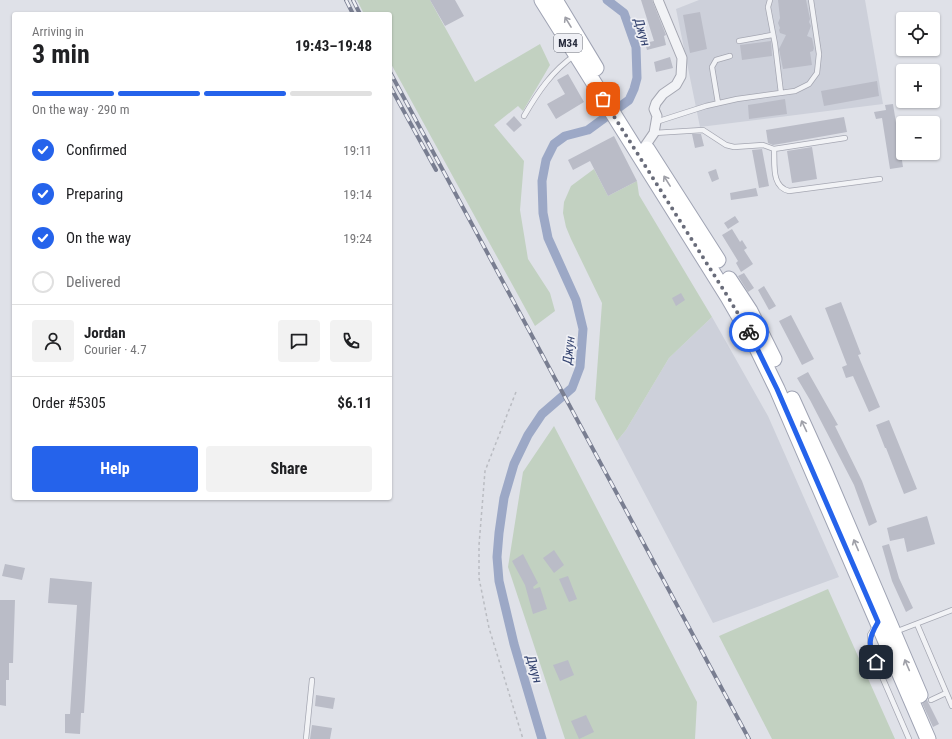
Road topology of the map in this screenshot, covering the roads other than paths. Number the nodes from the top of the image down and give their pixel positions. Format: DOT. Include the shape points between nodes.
graph roads {
  1 [pos="542,0"];
  2 [pos="555,0"];
  3 [pos="658,0"];
  4 [pos="770,0"];
  5 [pos="811,0"];
  6 [pos="772,35"];
  7 [pos="739,41"];
  8 [pos="575,55"];
  9 [pos="730,56"];
  10 [pos="599,83"];
  11 [pos="781,93"];
  12 [pos="718,103"];
  13 [pos="524,116"];
  14 [pos="656,122"];
  15 [pos="845,138"];
  16 [pos="638,142"];
  17 [pos="774,149"];
  18 [pos="880,178"];
  19 [pos="820,474"];
  20 [pos="952,610"];
  21 [pos="878,622"];
  22 [pos="917,624"];
  23 [pos="894,633"];
  24 [pos="312,680"];
  25 [pos="946,692"];
  26 [pos="931,700"];
  27 [pos="952,706"];
  28 [pos="306,739"];
  29 [pos="909,739"];
  30 [pos="928,739"];
  31 [pos="940,739"];
  1 -- 8 [label="main road, M34"];
  10 -- 2 [label="main road, M34, one-way"];
  3 -- 14 [label="street" via="682,58 681,76 676,85 663,94 656,103"];
  4 -- 6 [label="lane" via="768,7"];
  5 -- 11 [label="lane" via="819,54 817,73 809,84 795,91"];
  6 -- 7 [label="lane"];
  6 -- 11 [label="lane"];
  8 -- 10 [label="main road, M34"];
  8 -- 13 [label="lane" via="542,85"];
  9 -- 12 [label="lane" via="716,60 712,67"];
  10 -- 16 [label="main road, M34"];
  11 -- 12 [label="lane"];
  12 -- 14 [label="lane"];
  14 -- 16 [label="street"];
  15 -- 17 [label="lane"];
  16 -- 17 [label="lane" via="703,130 726,145 763,145"];
  16 -- 19 [label="main road, M34" via="754,342"];
  17 -- 18 [label="lane" via="776,180 785,190"];
  19 -- 21 [label="main road, M34"];
  23 -- 19 [label="main road, M34, one-way"];
  20 -- 22 [label="lane"];
  21 -- 29 [label="lane" via="870,635 870,649"];
  21 -- 30 [label="main road, M34"];
  22 -- 23 [label="lane"];
  22 -- 25 [label="lane"];
  31 -- 23 [label="main road, M34, one-way"];
  24 -- 28 [label="lane"];
  25 -- 26 [label="lane"];
  25 -- 27 [label="lane"];
}
